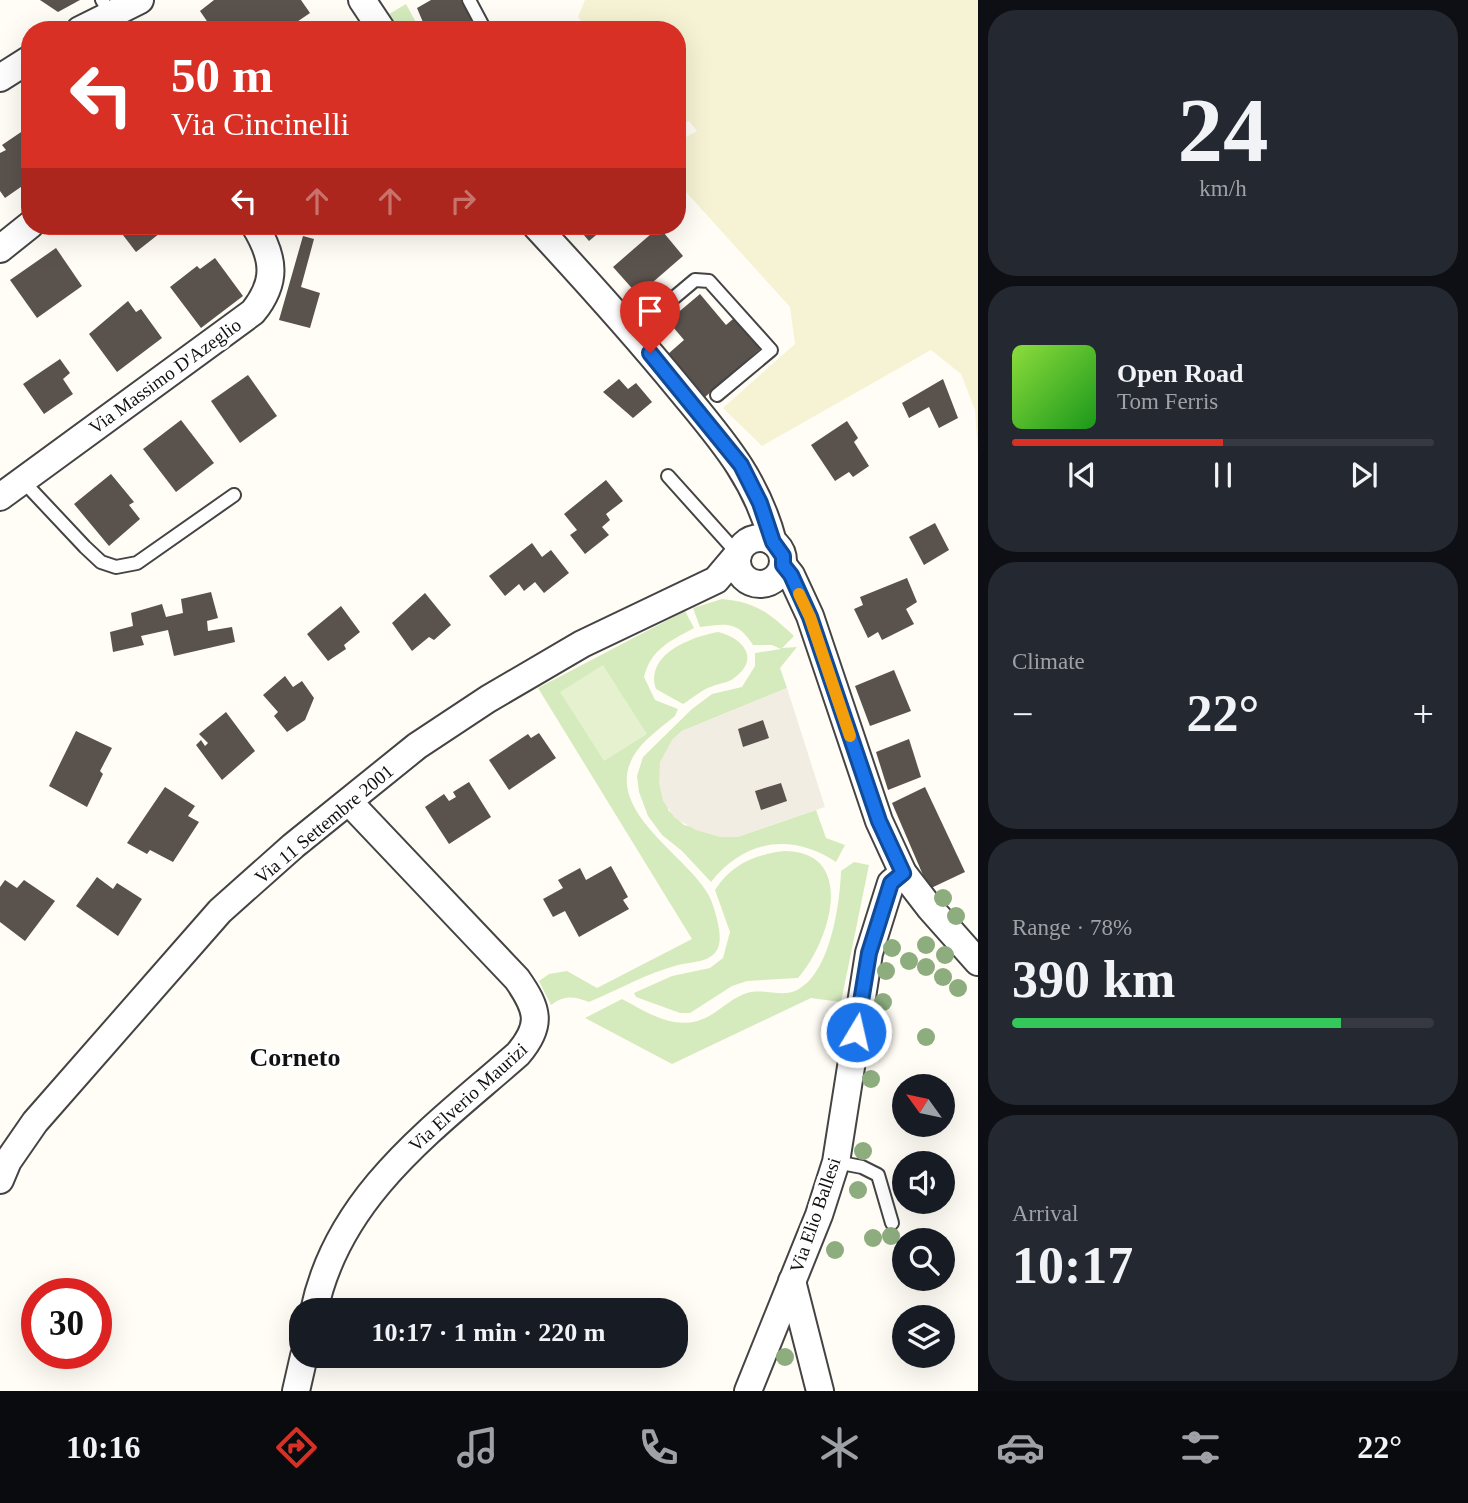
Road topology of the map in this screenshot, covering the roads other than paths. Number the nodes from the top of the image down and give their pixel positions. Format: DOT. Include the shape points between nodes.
graph roads {
  1 [pos="469,0"];
  2 [pos="366,1"];
  3 [pos="121,11"];
  4 [pos="99,21"];
  5 [pos="377,21"];
  6 [pos="480,21"];
  7 [pos="21,65"];
  8 [pos="0,78"];
  9 [pos="21,232"];
  10 [pos="260,235"];
  11 [pos="544,235"];
  12 [pos="0,249"];
  13 [pos="634,332"];
  14 [pos="717,395"];
  15 [pos="741,465"];
  16 [pos="668,476"];
  17 [pos="22,480"];
  18 [pos="233,495"];
  19 [pos="0,497"];
  20 [pos="740,550"];
  21 [pos="778,553"];
  22 [pos="716,580"];
  23 [pos="755,584"];
  24 [pos="810,617"];
  25 [pos="349,802"];
  26 [pos="903,873"];
  27 [pos="978,962"];
  28 [pos="836,1162"];
  29 [pos="3,1166"];
  30 [pos="892,1223"];
  31 [pos="792,1281"];
  32 [pos="317,1298"];
  33 [pos="301,1368"];
  34 [pos="296,1391"];
  35 [pos="748,1391"];
  36 [pos="820,1391"];
  1 -- 6 [label="lane"];
  2 -- 5 [label="street"];
  3 -- 4 [label="street"];
  7 -- 8 [label="street"];
  9 -- 12 [label="street"];
  10 -- 17 [label="street, Via Massimo D'Azeglio" via="266,244 270,286 253,312"];
  11 -- 13 [label="street"];
  13 -- 14 [label="lane" via="695,280 709,281 771,350"];
  13 -- 15 [label="street"];
  15 -- 20 [label="street" via="746,499"];
  15 -- 21 [label="street"];
  16 -- 20 [label="lane"];
  17 -- 18 [label="lane" via="101,562 116,567 137,563"];
  17 -- 19 [label="street, Via Massimo D'Azeglio"];
  20 -- 21 [label="street" via="757,538"];
  20 -- 22 [label="street, Via 11 Settembre 2001"];
  20 -- 23 [label="street" via="738,571"];
  21 -- 23 [label="street" via="775,580"];
  21 -- 24 [label="street"];
  22 -- 23 [label="street"];
  22 -- 25 [label="street, Via 11 Settembre 2001" via="582,644 488,699 417,746"];
  23 -- 24 [label="street" via="787,599"];
  24 -- 26 [label="street" via="879,821"];
  25 -- 29 [label="street, Via 11 Settembre 2001" via="220,911 35,1122"];
  25 -- 32 [label="street, Via Elverio Maurizi" via="517,979 532,1001 536,1020 531,1039 518,1054 390,1167 362,1201 337,1245"];
  26 -- 27 [label="street"];
  26 -- 28 [label="street, Via Elio Ballesi" via="891,883 869,953"];
  28 -- 30 [label="lane" via="878,1175"];
  28 -- 31 [label="street, Via Elio Ballesi"];
  31 -- 35 [label="street, Via Elio Ballesi"];
  31 -- 36 [label="street"];
  33 -- 34 [label="street"];
}
